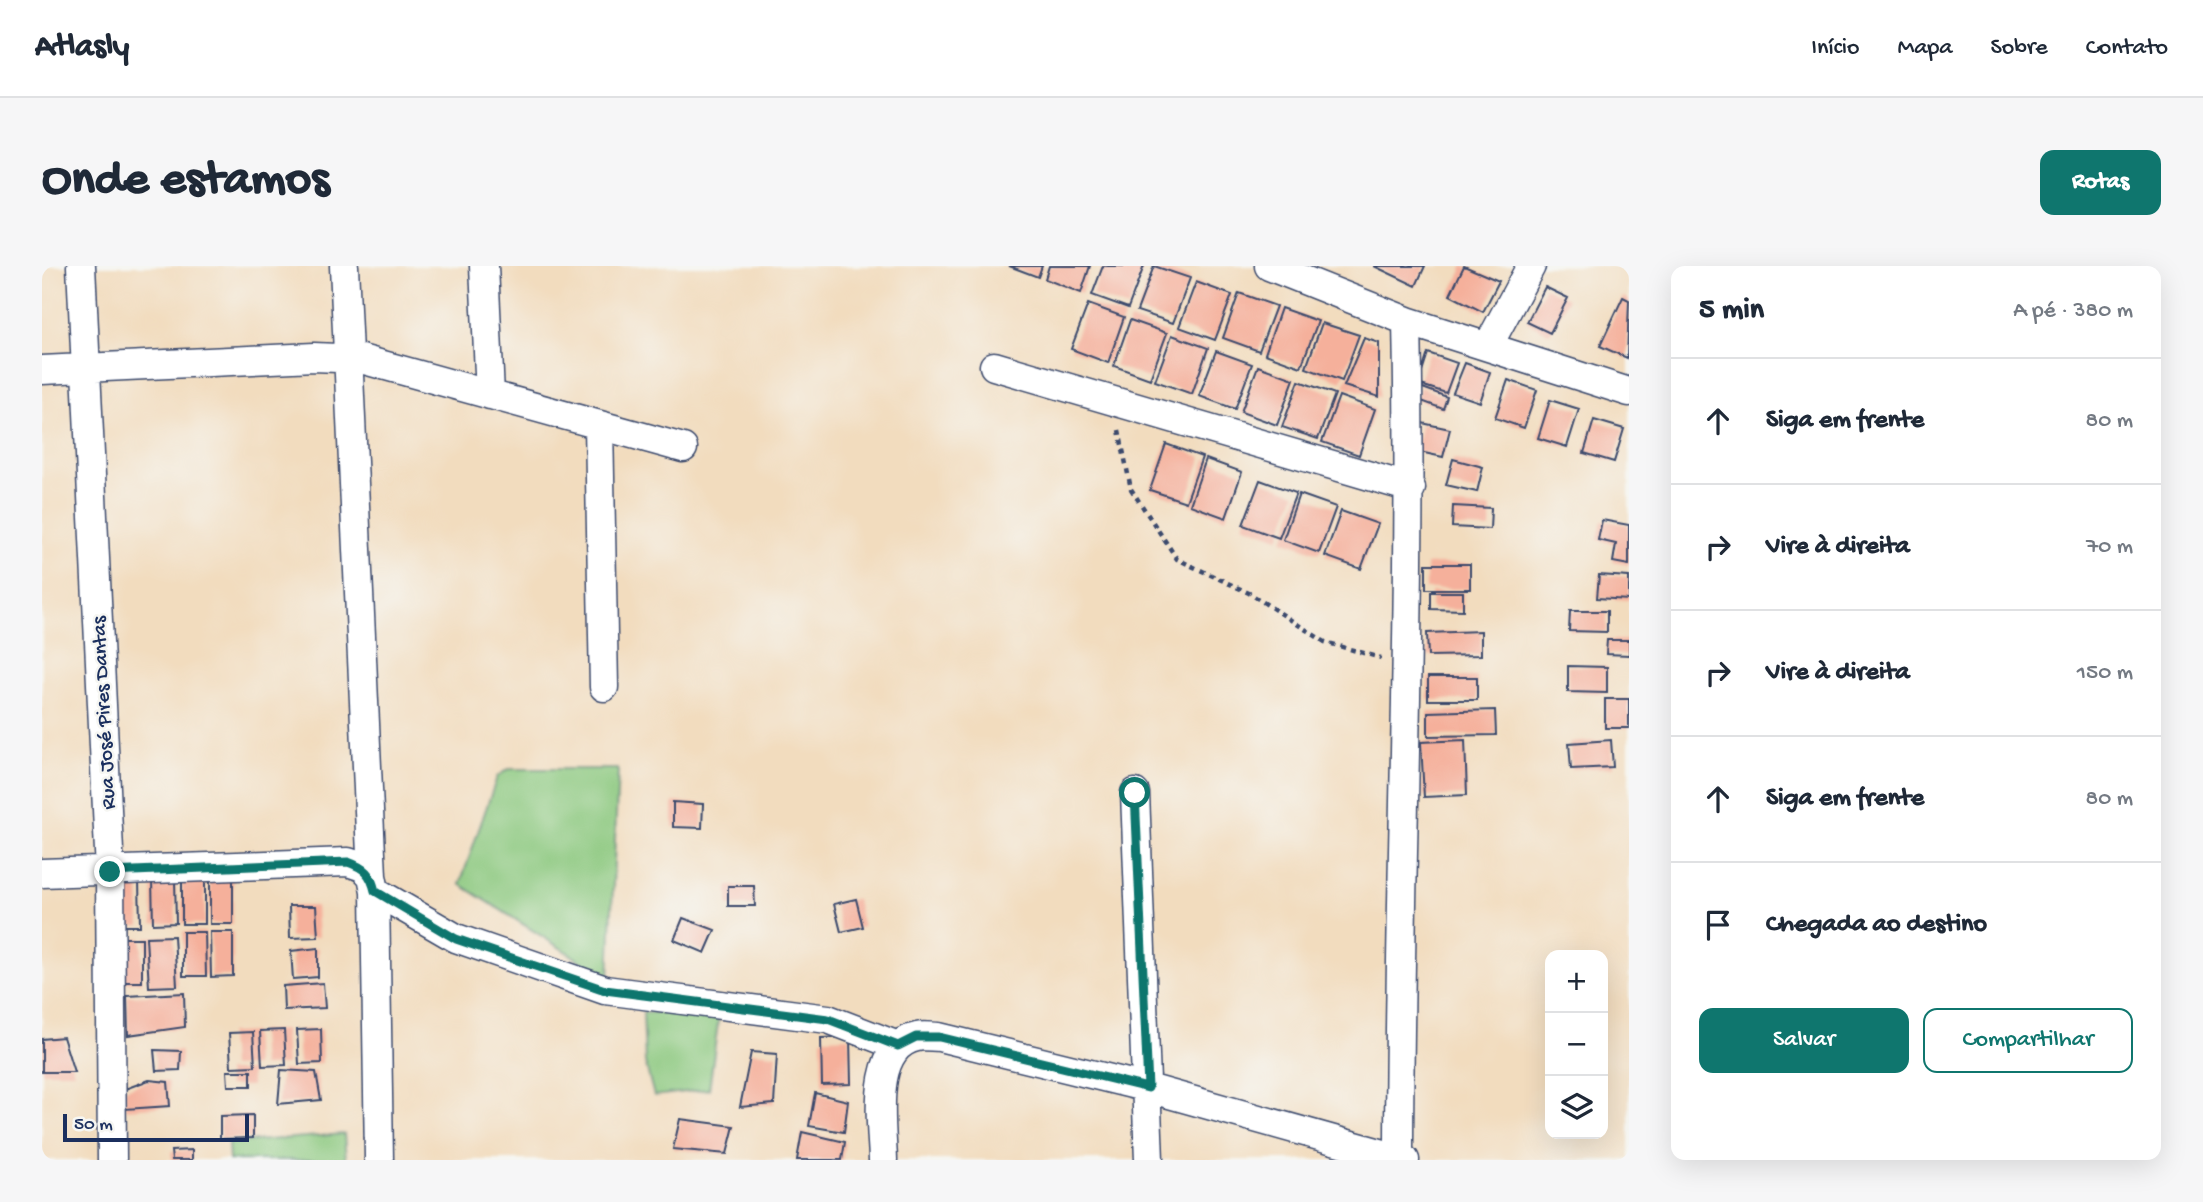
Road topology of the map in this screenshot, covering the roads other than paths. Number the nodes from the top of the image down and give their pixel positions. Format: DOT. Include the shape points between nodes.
graph roads {
  1 [pos="80,266"];
  2 [pos="344,266"];
  3 [pos="484,266"];
  4 [pos="1269,266"];
  5 [pos="1531,266"];
  6 [pos="1407,321"];
  7 [pos="1488,346"];
  8 [pos="348,358"];
  9 [pos="994,366"];
  10 [pos="42,370"];
  11 [pos="86,370"];
  12 [pos="1629,392"];
  13 [pos="490,395"];
  14 [pos="599,425"];
  15 [pos="683,448"];
  16 [pos="1411,488"];
  17 [pos="604,687"];
  18 [pos="1135,793"];
  19 [pos="110,872"];
  20 [pos="42,873"];
  21 [pos="374,884"];
  22 [pos="898,1046"];
  23 [pos="1148,1088"];
  24 [pos="112,1160"];
  25 [pos="379,1160"];
  26 [pos="883,1160"];
  27 [pos="1149,1160"];
  28 [pos="1401,1160"];
  1 -- 11 [label="street, Rua José Pires Dantas"];
  2 -- 8 [label="street"];
  3 -- 13 [label="street"];
  4 -- 6 [label="street"];
  5 -- 7 [label="street"];
  6 -- 7 [label="street"];
  6 -- 16 [label="street"];
  7 -- 12 [label="street"];
  8 -- 11 [label="street"];
  8 -- 13 [label="street"];
  8 -- 21 [label="street"];
  9 -- 16 [label="street"];
  10 -- 11 [label="street"];
  11 -- 19 [label="street, Rua José Pires Dantas"];
  13 -- 14 [label="street"];
  14 -- 15 [label="street"];
  14 -- 17 [label="street"];
  16 -- 28 [label="street"];
  18 -- 23 [label="street"];
  19 -- 20 [label="street"];
  19 -- 21 [label="street" via="348,862 363,867"];
  19 -- 24 [label="street, Rua José Pires Dantas"];
  21 -- 22 [label="street" via="456,939 605,990 828,1019"];
  21 -- 25 [label="street"];
  22 -- 23 [label="street" via="916,1037 939,1037"];
  22 -- 26 [label="street" via="886,1064 881,1086"];
  23 -- 27 [label="street"];
  23 -- 28 [label="street"];
}
